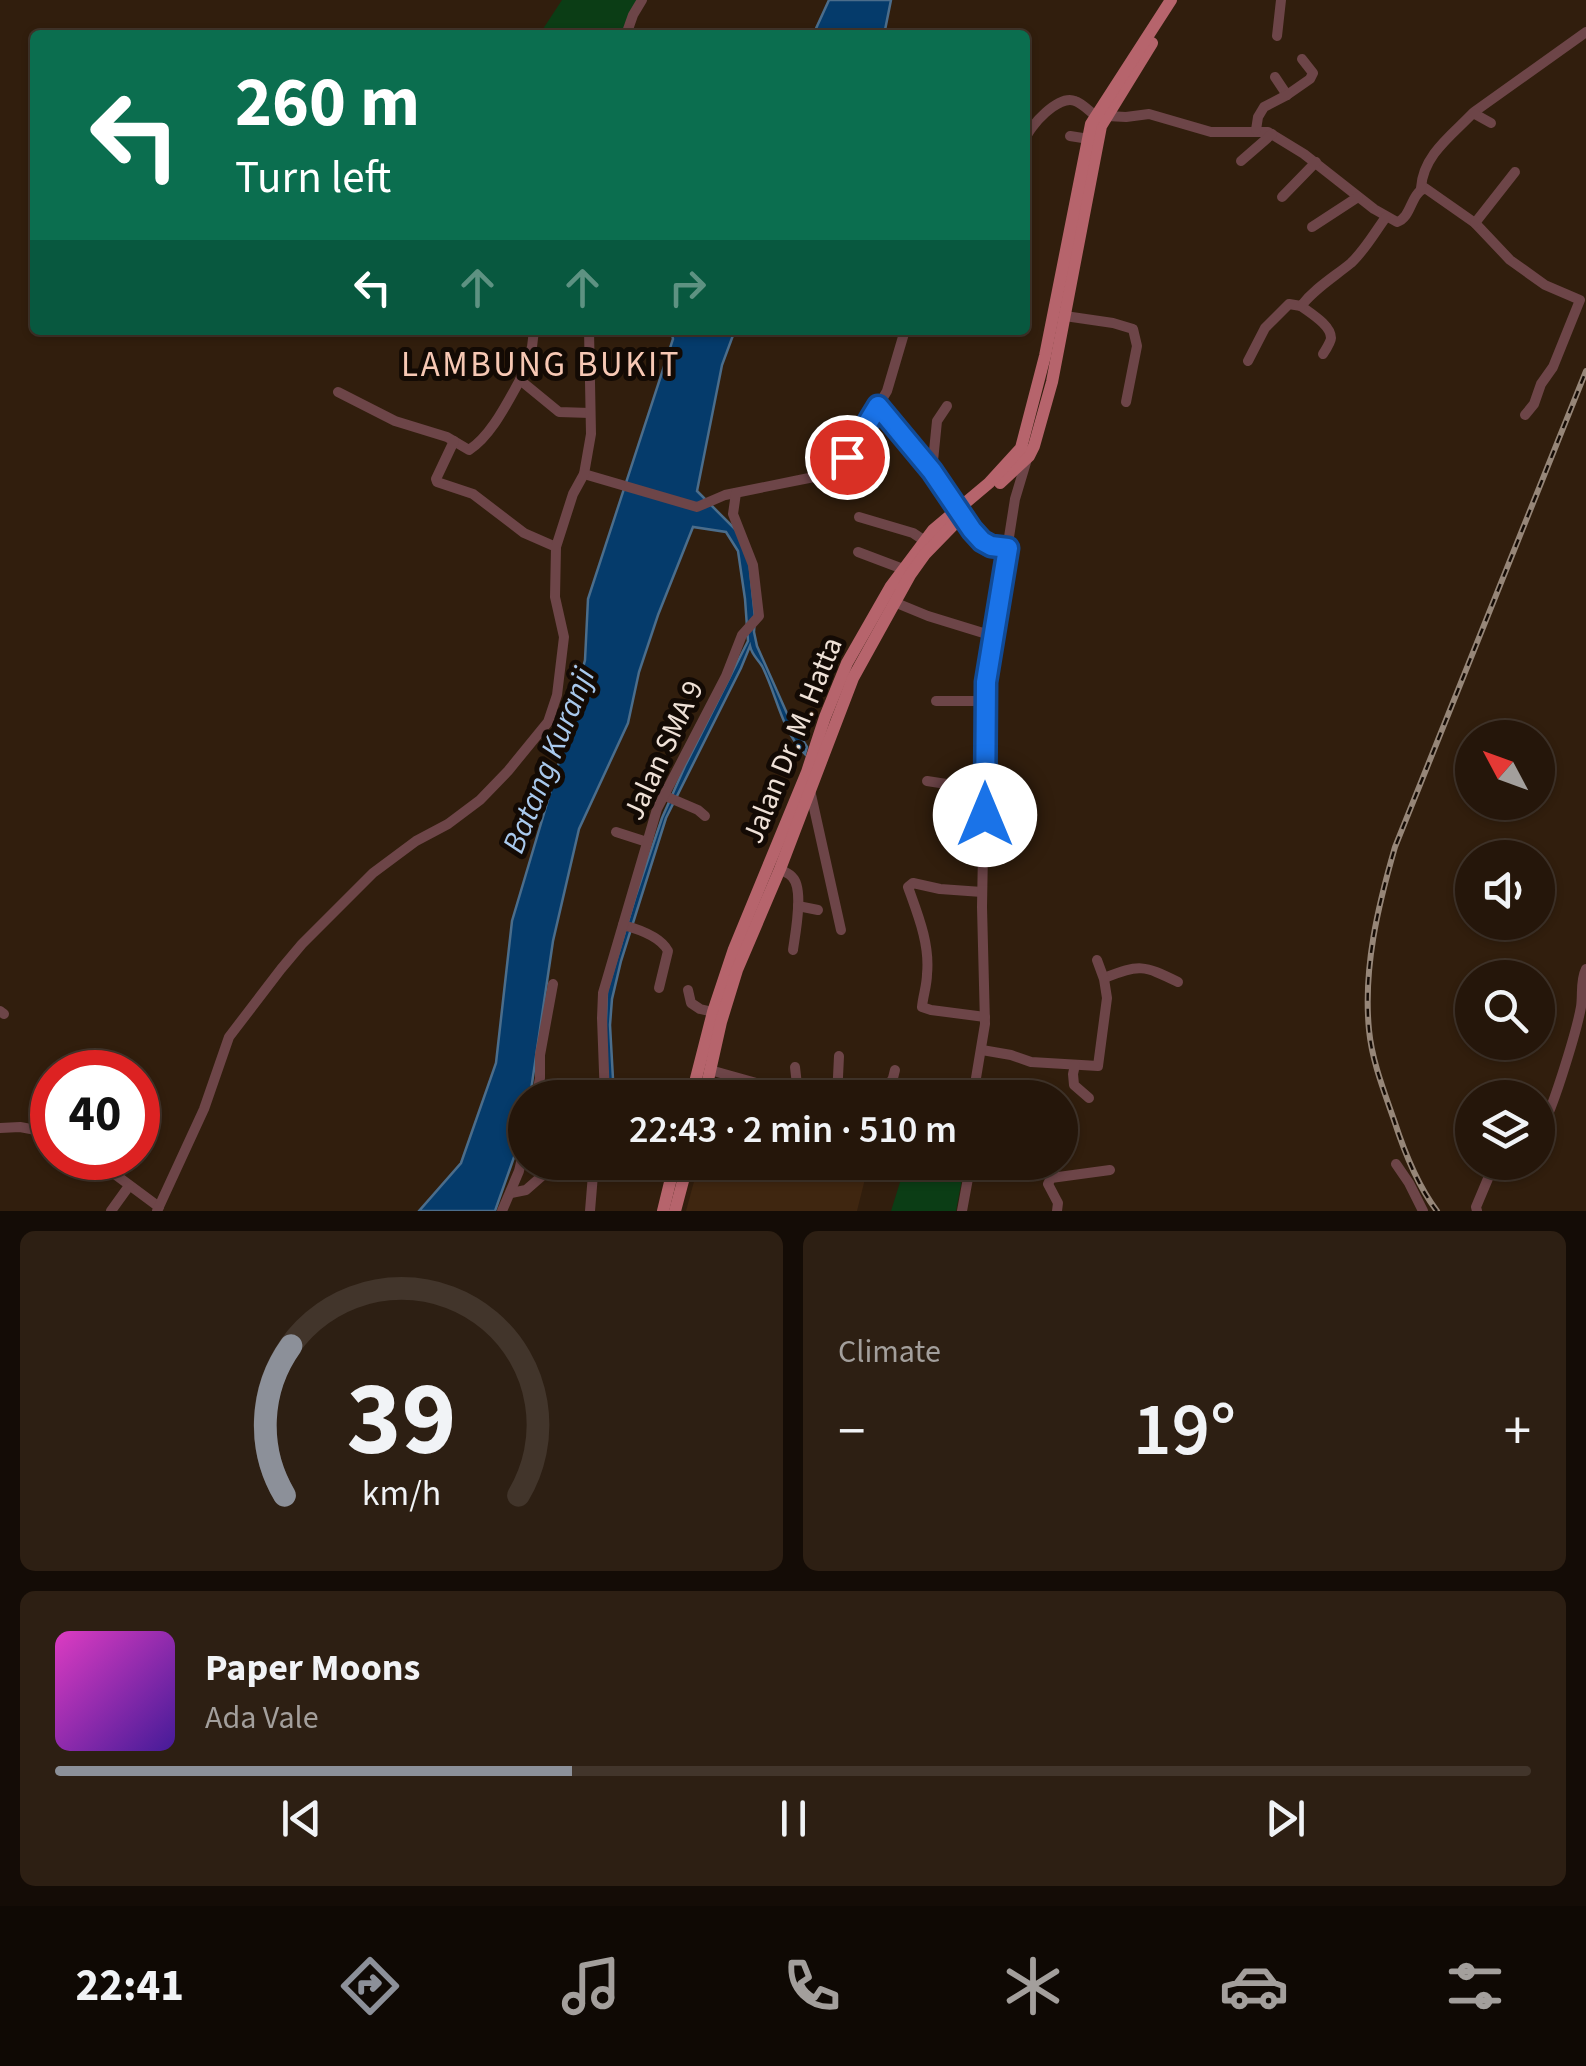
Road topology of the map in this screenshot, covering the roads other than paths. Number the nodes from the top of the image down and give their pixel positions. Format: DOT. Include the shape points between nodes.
graph roads {
  1 [pos="642,0"];
  2 [pos="1171,0"];
  3 [pos="1182,0"];
  4 [pos="1281,0"];
  5 [pos="628,30"];
  6 [pos="1586,32"];
  7 [pos="1277,36"];
  8 [pos="1302,60"];
  9 [pos="1275,77"];
  10 [pos="1287,95"];
  11 [pos="1474,112"];
  12 [pos="1102,116"];
  13 [pos="1490,124"];
  14 [pos="1030,129"];
  15 [pos="1256,130"];
  16 [pos="1272,134"];
  17 [pos="1070,136"];
  18 [pos="1089,139"];
  19 [pos="1241,161"];
  20 [pos="1316,162"];
  21 [pos="1515,172"];
  22 [pos="1421,188"];
  23 [pos="1282,198"];
  24 [pos="1358,198"];
  25 [pos="1386,217"];
  26 [pos="1475,223"];
  27 [pos="1312,228"];
  28 [pos="1064,286"];
  29 [pos="1301,306"];
  30 [pos="1065,316"];
  31 [pos="533,335"];
  32 [pos="589,335"];
  33 [pos="904,335"];
  34 [pos="1324,354"];
  35 [pos="1248,360"];
  36 [pos="520,380"];
  37 [pos="338,392"];
  38 [pos="1126,402"];
  39 [pos="878,406"];
  40 [pos="947,406"];
  41 [pos="590,413"];
  42 [pos="1525,415"];
  43 [pos="454,441"];
  44 [pos="1025,452"];
  45 [pos="932,471"];
  46 [pos="584,474"];
  47 [pos="736,493"];
  48 [pos="960,512"];
  49 [pos="858,517"];
  50 [pos="925,541"];
  51 [pos="556,547"];
  52 [pos="1008,548"];
  53 [pos="858,552"];
  54 [pos="903,569"];
  55 [pos="894,602"];
  56 [pos="994,636"];
  57 [pos="936,701"];
  58 [pos="985,701"];
  59 [pos="927,781"];
  60 [pos="985,790"];
  61 [pos="805,797"];
  62 [pos="671,798"];
  63 [pos="705,816"];
  64 [pos="955,828"];
  65 [pos="616,832"];
  66 [pos="984,837"];
  67 [pos="648,842"];
  68 [pos="780,868"];
  69 [pos="982,892"];
  70 [pos="798,906"];
  71 [pos="818,910"];
  72 [pos="627,926"];
  73 [pos="841,930"];
  74 [pos="793,950"];
  75 [pos="1097,960"];
  76 [pos="1586,969"];
  77 [pos="1104,978"];
  78 [pos="1178,982"];
  79 [pos="553,984"];
  80 [pos="659,988"];
  81 [pos="688,990"];
  82 [pos="985,1017"];
  83 [pos="715,1018"];
  84 [pos="982,1050"];
  85 [pos="840,1056"];
  86 [pos="1075,1065"];
  87 [pos="795,1066"];
  88 [pos="710,1070"];
  89 [pos="895,1070"];
  90 [pos="540,1080"];
  91 [pos="605,1080"];
  92 [pos="696,1080"];
  93 [pos="708,1080"];
  94 [pos="746,1080"];
  95 [pos="799,1080"];
  96 [pos="838,1080"];
  97 [pos="891,1080"];
  98 [pos="976,1080"];
  99 [pos="1555,1095"];
  100 [pos="1089,1098"];
  101 [pos="0,1128"];
  102 [pos="30,1130"];
  103 [pos="1396,1164"];
  104 [pos="1110,1170"];
  105 [pos="121,1180"];
  106 [pos="516,1180"];
  107 [pos="537,1180"];
  108 [pos="592,1180"];
  109 [pos="671,1180"];
  110 [pos="683,1180"];
  111 [pos="968,1180"];
  112 [pos="1486,1180"];
  113 [pos="129,1186"];
  114 [pos="512,1193"];
  115 [pos="158,1209"];
  116 [pos="1473,1209"];
  117 [pos="111,1211"];
  118 [pos="502,1211"];
  119 [pos="590,1211"];
  120 [pos="663,1211"];
  121 [pos="675,1211"];
  122 [pos="962,1211"];
  123 [pos="1057,1211"];
  124 [pos="1423,1211"];
  1 -- 5 [label="street"];
  2 -- 12 [label="main road, Jalan Dr. M. Hatta"];
  3 -- 12 [label="main road, Jalan Dr. M. Hatta"];
  4 -- 7 [label="street"];
  6 -- 11 [label="street"];
  8 -- 10 [label="street" via="1313,73"];
  9 -- 10 [label="street"];
  10 -- 15 [label="street" via="1264,107"];
  11 -- 13 [label="street"];
  11 -- 22 [label="street" via="1436,150"];
  12 -- 14 [label="street" via="1064,101"];
  12 -- 15 [label="street" via="1156,115 1211,132"];
  12 -- 18 [label="main road, Jalan Dr. M. Hatta" via="1091,124"];
  12 -- 28 [label="main road, Jalan Dr. M. Hatta"];
  15 -- 16 [label="street"];
  16 -- 19 [label="street"];
  16 -- 20 [label="street"];
  17 -- 18 [label="street"];
  18 -- 28 [label="main road, Jalan Dr. M. Hatta"];
  20 -- 23 [label="street"];
  20 -- 24 [label="street"];
  21 -- 26 [label="street"];
  22 -- 25 [label="street" via="1402,221"];
  22 -- 26 [label="street"];
  24 -- 25 [label="street"];
  24 -- 27 [label="street"];
  25 -- 29 [label="street" via="1357,257"];
  26 -- 42 [label="street" via="1510,260 1580,300"];
  28 -- 30 [label="main road, Jalan Dr. M. Hatta"];
  28 -- 44 [label="main road, Jalan Dr. M. Hatta"];
  29 -- 34 [label="street" via="1331,334"];
  29 -- 35 [label="street" via="1286,306"];
  30 -- 38 [label="street" via="1132,329 1137,346"];
  30 -- 44 [label="main road, Jalan Dr. M. Hatta" via="1034,446"];
  31 -- 36 [label="street"];
  32 -- 41 [label="street"];
  33 -- 39 [label="street"];
  36 -- 41 [label="street" via="559,412"];
  36 -- 43 [label="street" via="476,446 469,450"];
  37 -- 43 [label="street"];
  39 -- 45 [label="street"];
  39 -- 47 [label="street" via="832,470"];
  40 -- 45 [label="street" via="936,421"];
  41 -- 46 [label="street"];
  43 -- 51 [label="street" via="436,482 473,494 524,533"];
  44 -- 48 [label="main road, Jalan Dr. M. Hatta"];
  44 -- 52 [label="street"];
  45 -- 48 [label="street"];
  46 -- 47 [label="street" via="694,507"];
  46 -- 51 [label="street"];
  47 -- 62 [label="street, Jalan SMA 9" via="734,520 753,566 760,616 738,644"];
  48 -- 50 [label="main road, Jalan Dr. M. Hatta"];
  48 -- 52 [label="street" via="982,541"];
  48 -- 55 [label="main road, Jalan Dr. M. Hatta"];
  49 -- 50 [label="street"];
  50 -- 54 [label="main road, Jalan Dr. M. Hatta"];
  51 -- 115 [label="street" via="555,597 564,637 548,722 480,800 373,872 281,969 229,1037"];
  52 -- 56 [label="street"];
  53 -- 54 [label="street"];
  54 -- 61 [label="main road, Jalan Dr. M. Hatta" via="847,663 807,772"];
  55 -- 56 [label="street"];
  55 -- 61 [label="main road, Jalan Dr. M. Hatta" via="853,678"];
  56 -- 58 [label="street"];
  57 -- 58 [label="street"];
  58 -- 60 [label="street"];
  59 -- 60 [label="street"];
  60 -- 66 [label="street"];
  61 -- 68 [label="main road, Jalan Dr. M. Hatta"];
  61 -- 73 [label="street"];
  61 -- 83 [label="main road, Jalan Dr. M. Hatta" via="734,948"];
  62 -- 63 [label="street"];
  62 -- 67 [label="street, Jalan SMA 9"];
  64 -- 66 [label="street" via="959,835"];
  65 -- 67 [label="street"];
  66 -- 69 [label="street"];
  67 -- 72 [label="street, Jalan SMA 9"];
  68 -- 70 [label="street" via="796,881"];
  68 -- 83 [label="main road, Jalan Dr. M. Hatta"];
  69 -- 82 [label="street"];
  69 -- 82 [label="street" via="908,887 927,954 922,1007"];
  70 -- 71 [label="street"];
  70 -- 74 [label="street"];
  72 -- 80 [label="street" via="668,948"];
  72 -- 91 [label="street, Jalan SMA 9" via="603,992"];
  75 -- 77 [label="street"];
  76 -- 99 [label="street"];
  77 -- 78 [label="street" via="1149,968"];
  77 -- 86 [label="street" via="1099,1064"];
  79 -- 90 [label="street"];
  81 -- 83 [label="street" via="691,1002"];
  82 -- 84 [label="street"];
  83 -- 88 [label="main road"];
  83 -- 92 [label="main road, Jalan Dr. M. Hatta"];
  84 -- 86 [label="street"];
  84 -- 98 [label="street"];
  85 -- 96 [label="street"];
  86 -- 100 [label="street" via="1074,1085"];
  87 -- 95 [label="street"];
  88 -- 93 [label="main road"];
  88 -- 94 [label="street"];
  89 -- 97 [label="street"];
  101 -- 102 [label="street"];
  103 -- 124 [label="street"];
  104 -- 123 [label="street" via="1051,1178"];
  105 -- 113 [label="street"];
  106 -- 114 [label="street"];
  107 -- 114 [label="street"];
  108 -- 119 [label="street"];
  109 -- 120 [label="main road"];
  110 -- 121 [label="main road"];
  111 -- 122 [label="street"];
  112 -- 116 [label="street"];
  113 -- 115 [label="street"];
  113 -- 117 [label="street"];
  114 -- 118 [label="street"];
}
